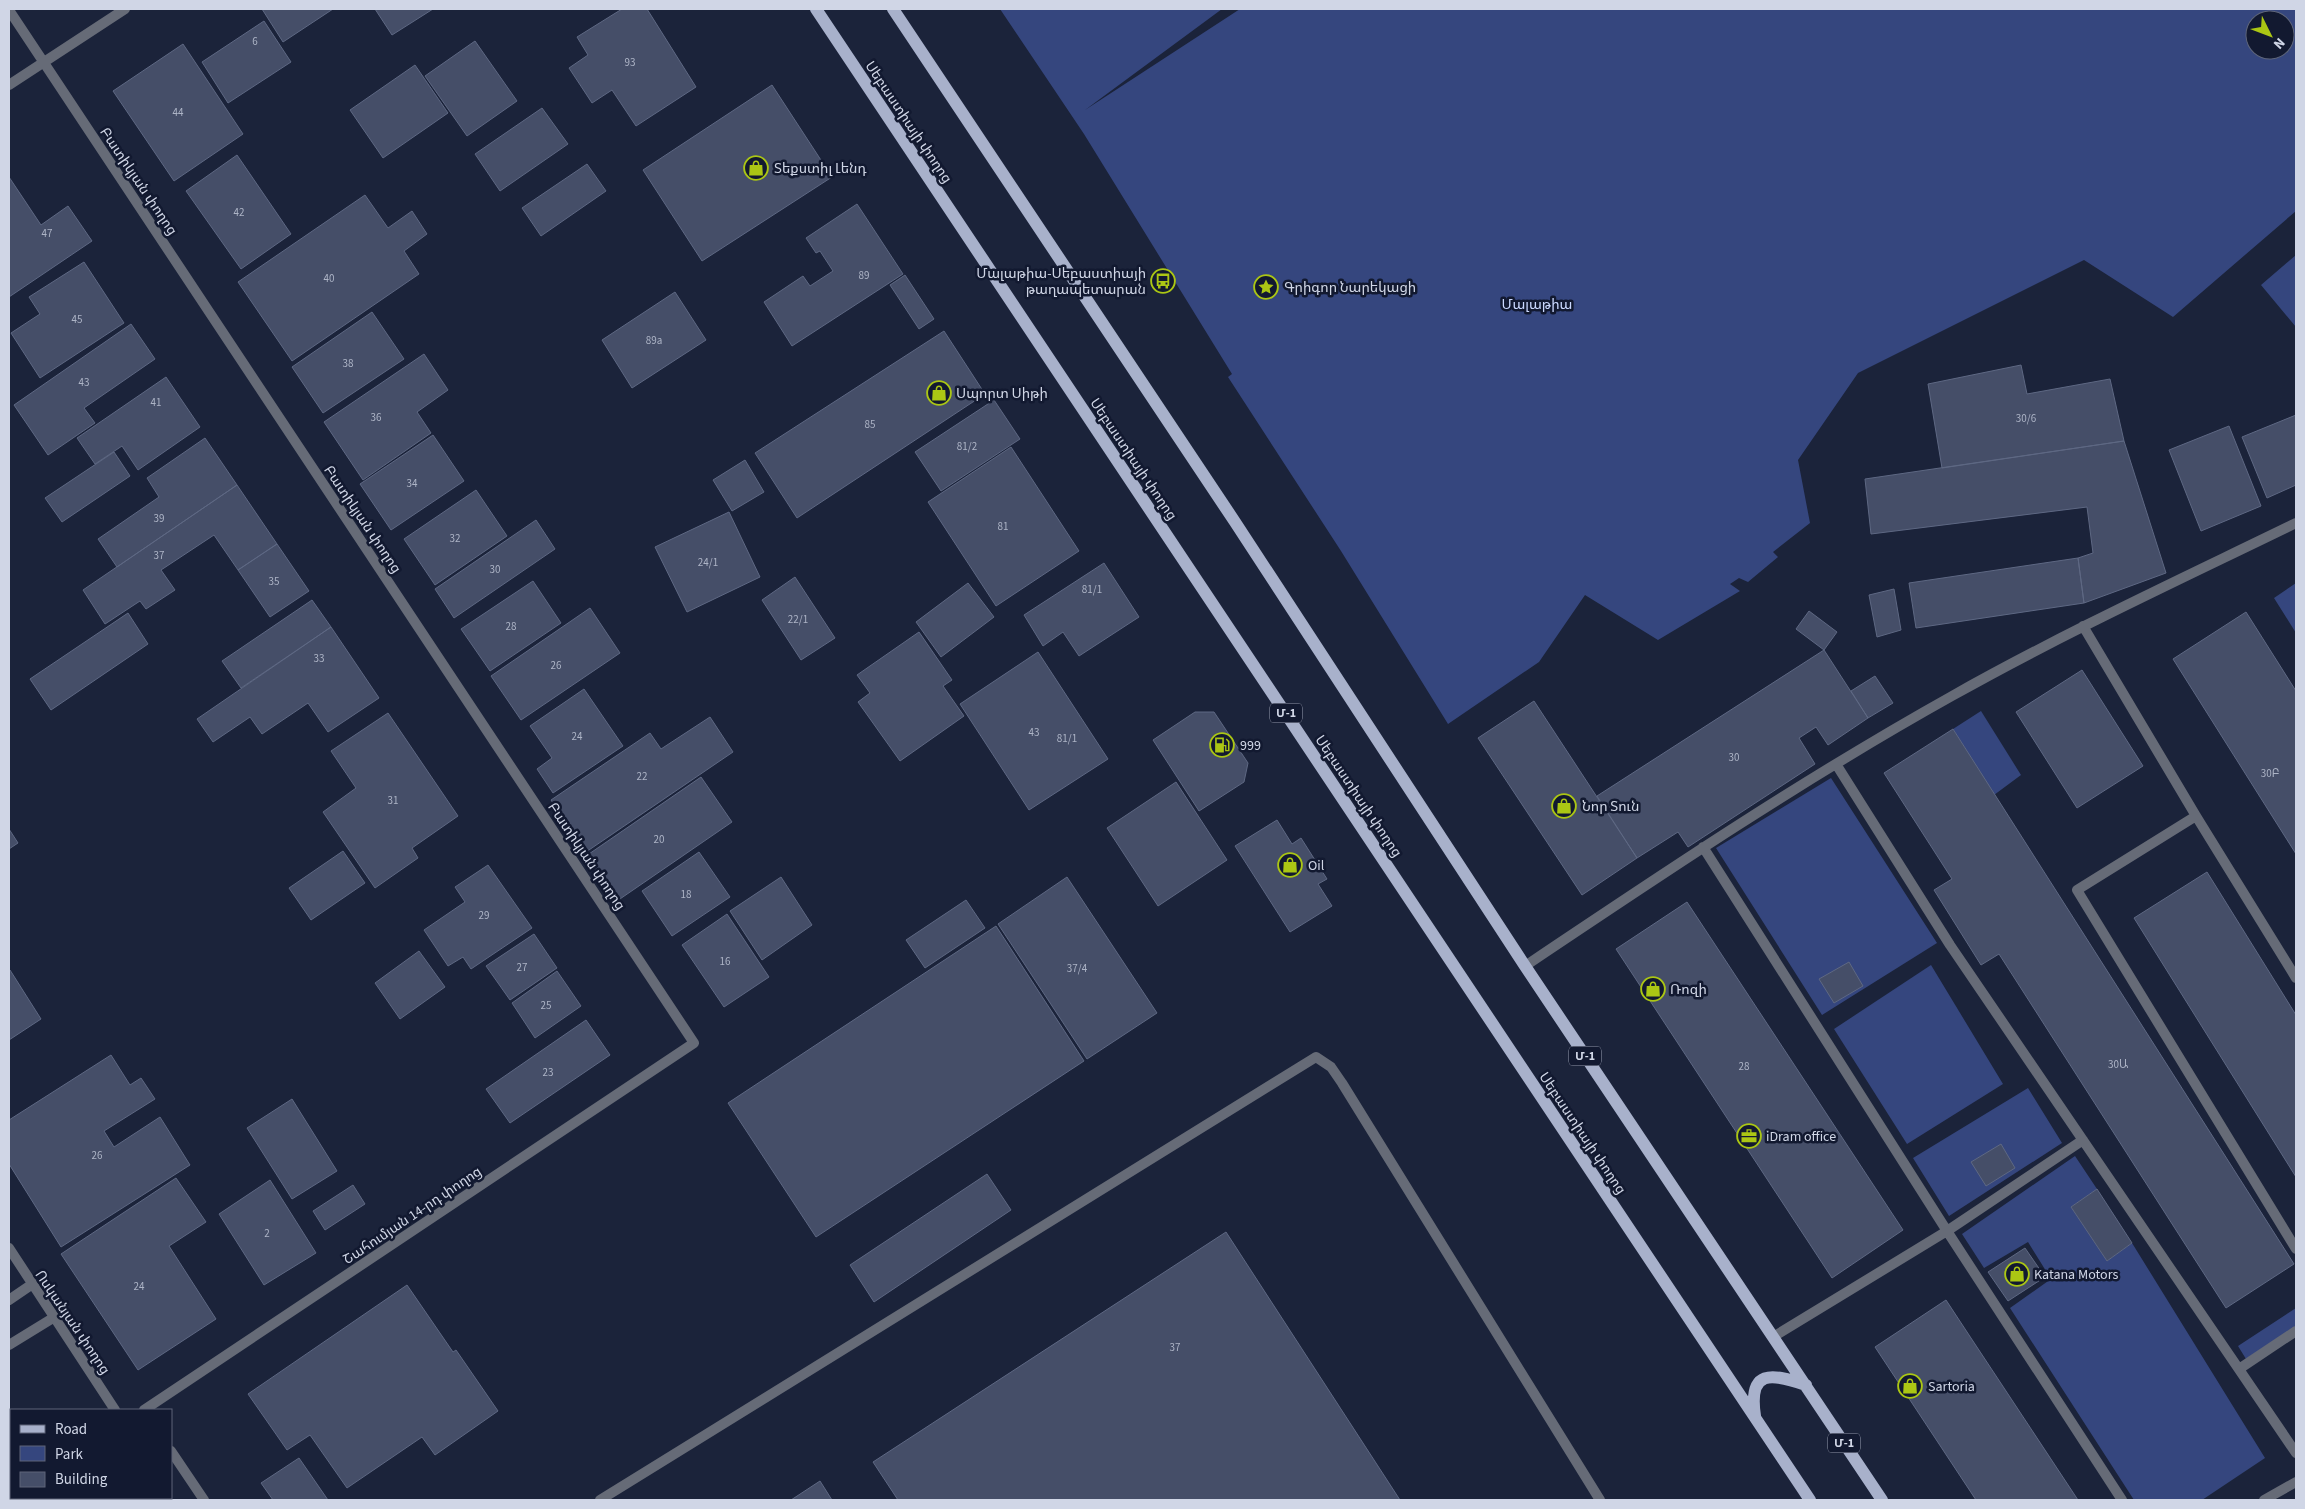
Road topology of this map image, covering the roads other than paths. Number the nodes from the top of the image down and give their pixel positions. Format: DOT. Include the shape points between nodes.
graph roads {
  1 [pos="125,9"];
  2 [pos="816,9"];
  3 [pos="893,9"];
  4 [pos="9,10"];
  5 [pos="44,62"];
  6 [pos="9,86"];
  7 [pos="2296,523"];
  8 [pos="2083,626"];
  9 [pos="1836,764"];
  10 [pos="2196,816"];
  11 [pos="1703,847"];
  12 [pos="1525,966"];
  13 [pos="2296,978"];
  14 [pos="694,1043"];
  15 [pos="2083,1140"];
  16 [pos="1947,1231"];
  17 [pos="9,1248"];
  18 [pos="2296,1250"];
  19 [pos="31,1285"];
  20 [pos="9,1300"];
  21 [pos="53,1318"];
  22 [pos="2296,1331"];
  23 [pos="1773,1337"];
  24 [pos="9,1345"];
  25 [pos="2239,1369"];
  26 [pos="1806,1385"];
  27 [pos="114,1409"];
  28 [pos="145,1409"];
  29 [pos="1755,1418"];
  30 [pos="172,1452"];
  31 [pos="2296,1453"];
  32 [pos="2296,1482"];
  33 [pos="204,1500"];
  34 [pos="600,1500"];
  35 [pos="1600,1500"];
  36 [pos="1810,1500"];
  37 [pos="1882,1500"];
  38 [pos="2122,1500"];
  39 [pos="2264,1500"];
  1 -- 5 [label="street"];
  2 -- 29 [label="main road, Սեբաստիայի փողոց / Մ-1"];
  3 -- 12 [label="main road, Մ-1" via="1236,522"];
  4 -- 5 [label="street, Բատիկյան փողոց"];
  5 -- 6 [label="street"];
  5 -- 14 [label="street, Բատիկյան փողոց"];
  7 -- 8 [label="street"];
  8 -- 9 [label="street" via="1953,695"];
  8 -- 10 [label="street"];
  9 -- 11 [label="street"];
  9 -- 15 [label="street" via="1950,945"];
  10 -- 13 [label="street"];
  10 -- 18 [label="street" via="2077,890"];
  11 -- 12 [label="street"];
  11 -- 16 [label="street"];
  12 -- 23 [label="main road, Մ-1"];
  14 -- 28 [label="street, Շահումյան 14-րդ փողոց"];
  15 -- 16 [label="street"];
  15 -- 25 [label="street"];
  16 -- 23 [label="street"];
  16 -- 38 [label="street"];
  17 -- 19 [label="street, Ոսկանյան փողոց"];
  19 -- 20 [label="street"];
  19 -- 21 [label="street, Ոսկանյան փողոց"];
  21 -- 24 [label="street"];
  21 -- 27 [label="street, Ոսկանյան փողոց"];
  22 -- 25 [label="street"];
  23 -- 26 [label="main road, Մ-1"];
  25 -- 31 [label="street"];
  26 -- 29 [label="main road" via="1779,1377 1763,1379 1756,1386 1753,1397"];
  26 -- 37 [label="main road, Մ-1"];
  29 -- 36 [label="main road, Սեբաստիայի փողոց / Մ-1"];
  30 -- 33 [label="street"];
  32 -- 39 [label="street"];
  34 -- 35 [label="street" via="1316,1057 1331,1067 1342,1082"];
}
